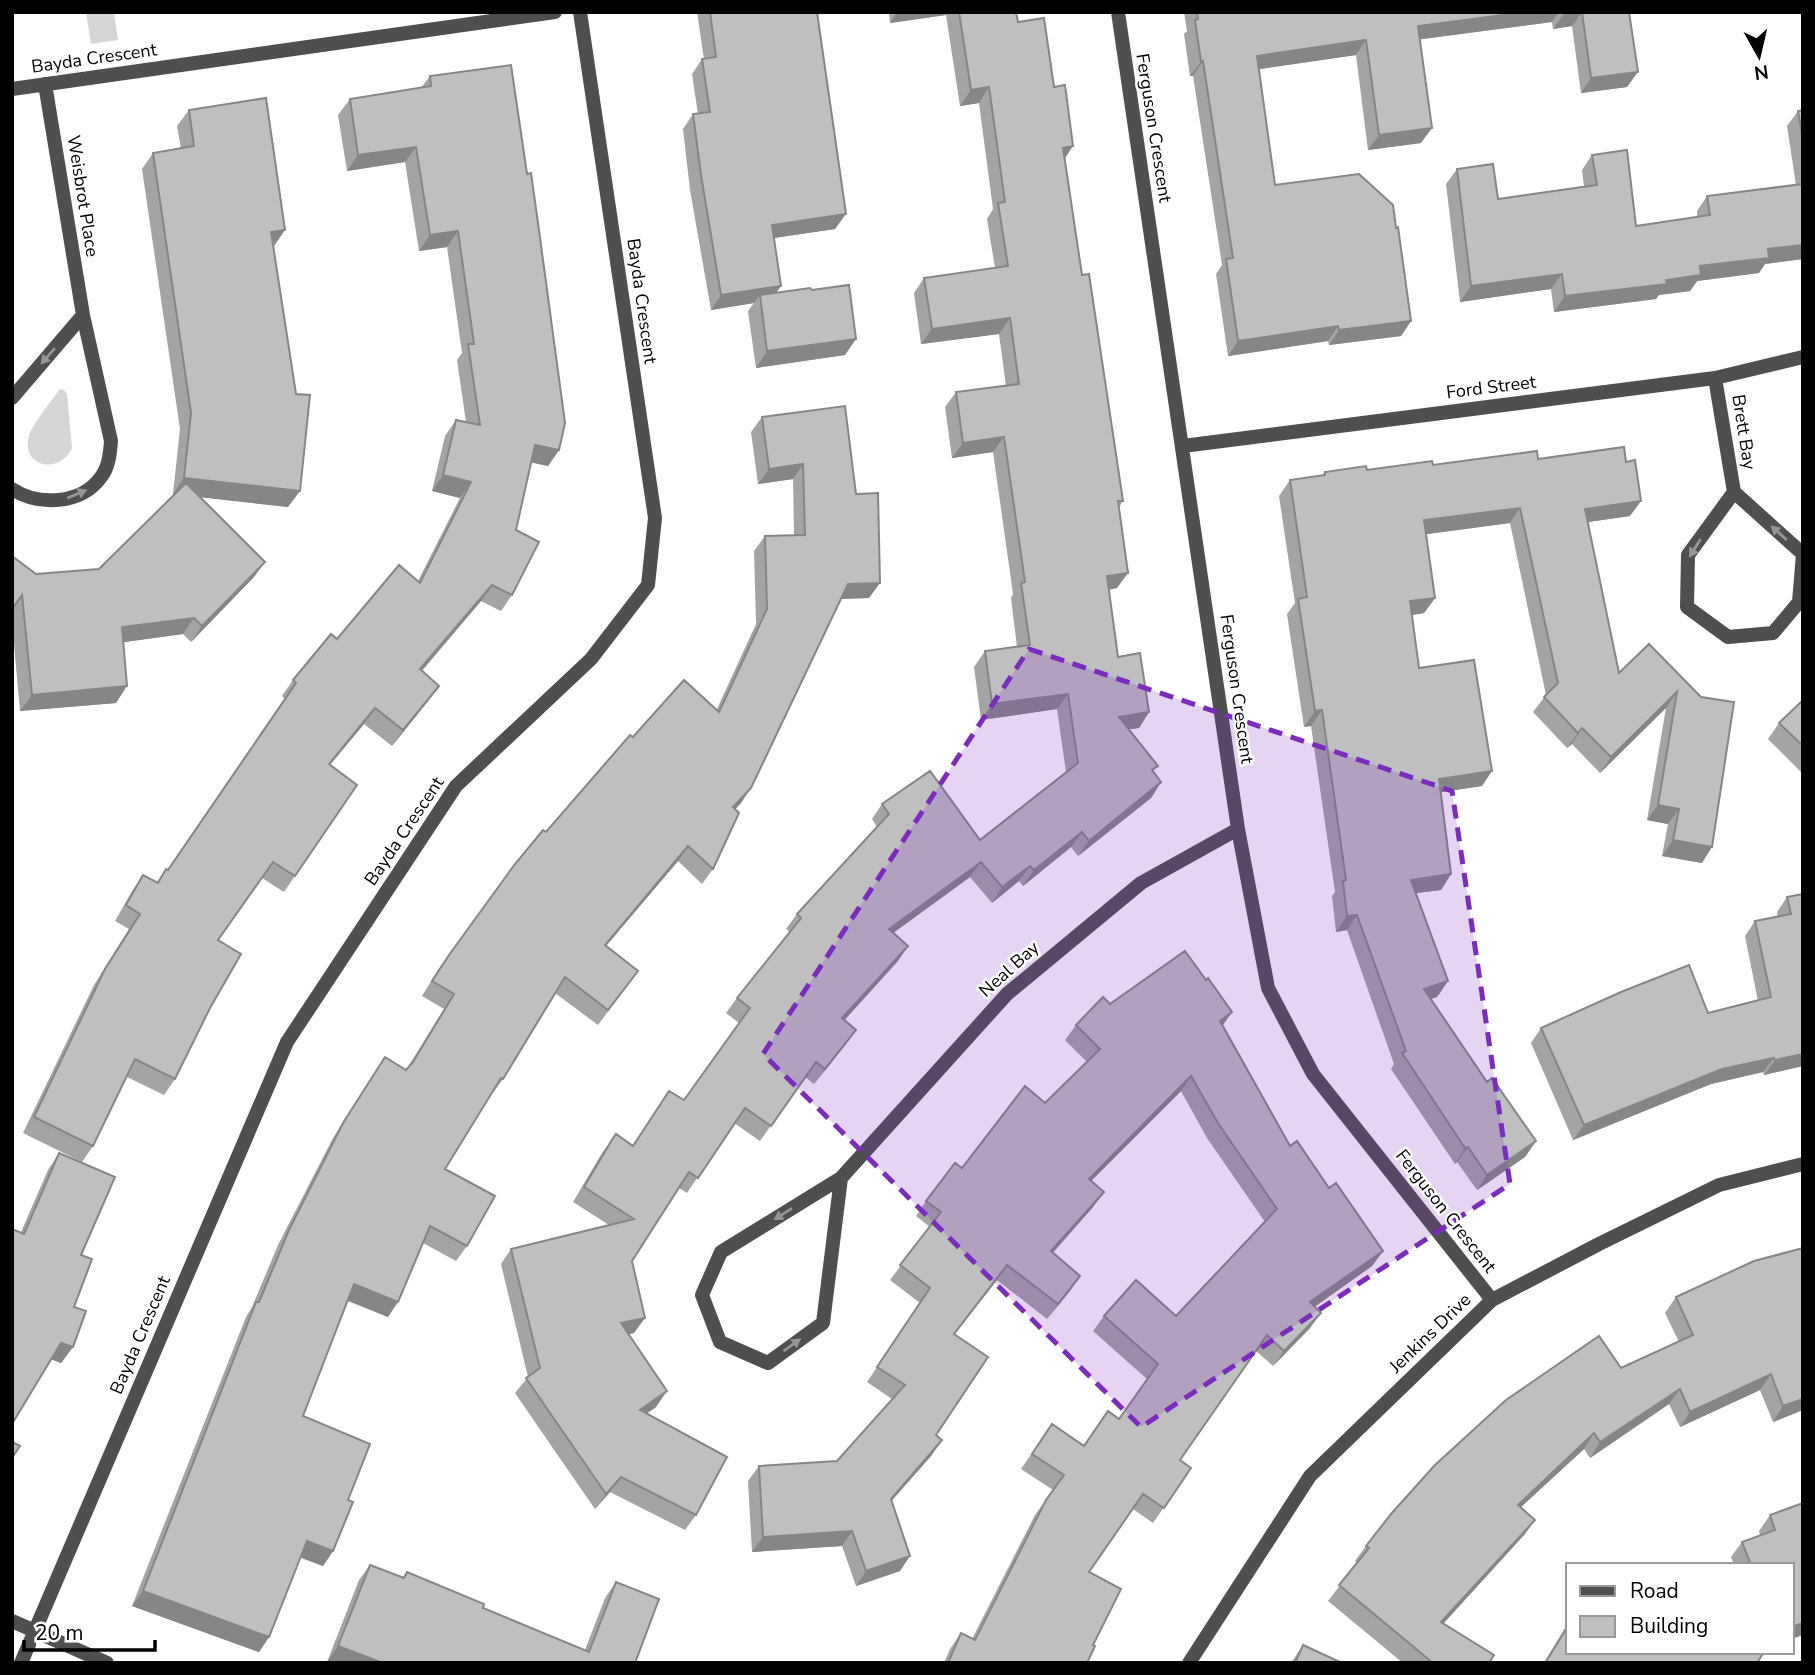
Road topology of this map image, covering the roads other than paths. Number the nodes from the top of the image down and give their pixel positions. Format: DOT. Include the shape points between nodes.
graph roads {
  1 [pos="555,12"];
  2 [pos="580,12"];
  3 [pos="1118,12"];
  4 [pos="45,84"];
  5 [pos="12,89"];
  6 [pos="83,315"];
  7 [pos="1803,357"];
  8 [pos="1715,378"];
  9 [pos="12,398"];
  10 [pos="1183,446"];
  11 [pos="12,489"];
  12 [pos="1734,492"];
  13 [pos="1238,829"];
  14 [pos="1803,1164"];
  15 [pos="841,1178"];
  16 [pos="1492,1300"];
  17 [pos="12,1621"];
  18 [pos="33,1632"];
  19 [pos="21,1663"];
  20 [pos="107,1663"];
  21 [pos="1189,1663"];
  1 -- 4 [label="street, Bayda Crescent"];
  2 -- 18 [label="street, Bayda Crescent" via="655,518 648,585 591,659 456,786 287,1042"];
  3 -- 10 [label="street, Ferguson Crescent"];
  4 -- 5 [label="street, Bayda Crescent"];
  4 -- 6 [label="street, Weisbrot Place"];
  6 -- 9 [label="street, one-way"];
  11 -- 6 [label="street, Weisbrot Place, one-way" via="37,500 74,497 101,477 109,460 108,420"];
  7 -- 8 [label="street, Ford Street"];
  8 -- 10 [label="street, Ford Street"];
  8 -- 12 [label="street, Brett Bay"];
  10 -- 13 [label="street, Ferguson Crescent"];
  12 -- 12 [label="street, Brett Bay, one-way" via="1688,555 1687,607 1728,637 1773,633 1799,602 1803,554"];
  13 -- 15 [label="street, Neal Bay" via="1141,883 1007,993"];
  13 -- 16 [label="street, Ferguson Crescent" via="1268,988 1313,1074"];
  14 -- 16 [label="street, Jenkins Drive" via="1720,1185"];
  15 -- 15 [label="street, Neal Bay, one-way" via="721,1252 702,1295 720,1342 768,1363 823,1323"];
  16 -- 21 [label="street, Jenkins Drive" via="1310,1475"];
  17 -- 18 [label="street"];
  18 -- 19 [label="street, Bayda Crescent"];
  18 -- 20 [label="street"];
}
